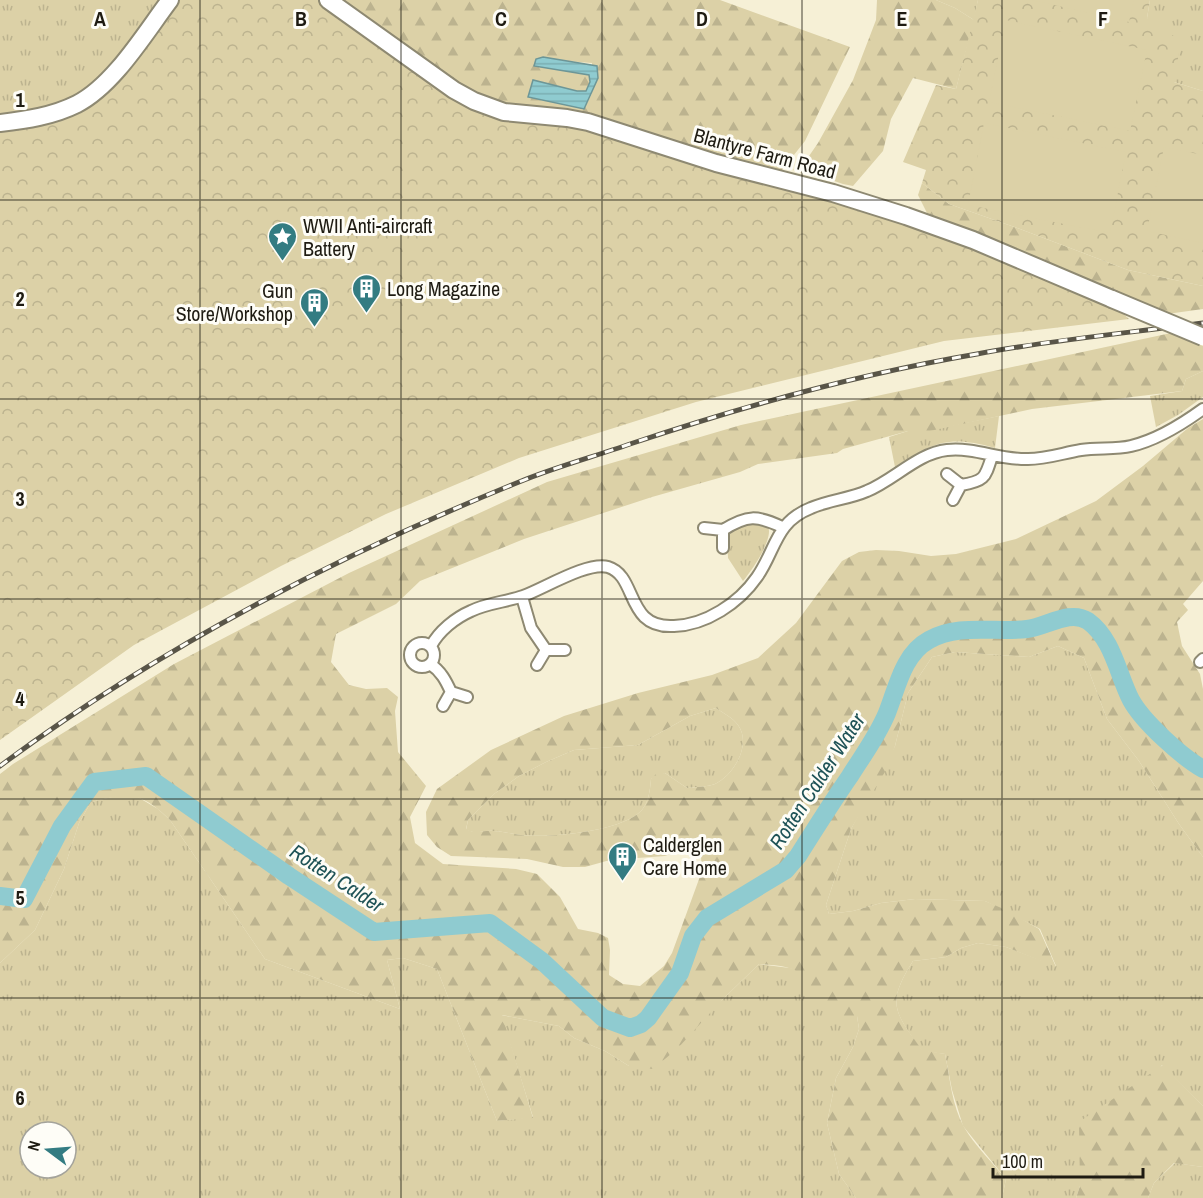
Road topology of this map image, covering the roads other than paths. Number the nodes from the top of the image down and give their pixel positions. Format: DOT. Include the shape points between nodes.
graph roads {
  1 [pos="170,0"];
  2 [pos="328,0"];
  3 [pos="0,123"];
  4 [pos="1203,337"];
  5 [pos="1203,409"];
  6 [pos="992,456"];
  7 [pos="947,474"];
  8 [pos="960,485"];
  9 [pos="953,500"];
  10 [pos="782,527"];
  11 [pos="704,528"];
  12 [pos="723,530"];
  13 [pos="723,548"];
  14 [pos="522,597"];
  15 [pos="431,646"];
  16 [pos="546,650"];
  17 [pos="565,650"];
  18 [pos="430,664"];
  19 [pos="537,665"];
  20 [pos="451,692"];
  21 [pos="467,697"];
  22 [pos="443,706"];
  1 -- 3 [label="main road" via="94,93 51,114"];
  2 -- 4 [label="main road, Blantyre Farm Road, bridge" via="454,90 488,107 582,121 716,164 876,206 973,240"];
  5 -- 6 [label="street" via="1163,434 1130,446 1028,459"];
  6 -- 8 [label="street" via="987,475 980,481"];
  6 -- 10 [label="street" via="965,450 930,454 866,492 810,508"];
  7 -- 8 [label="street"];
  8 -- 9 [label="street"];
  10 -- 12 [label="street" via="751,517"];
  10 -- 14 [label="street" via="757,577 742,595 722,610 690,624 658,626 646,619 618,574 608,567 572,574"];
  11 -- 12 [label="street"];
  12 -- 13 [label="street"];
  14 -- 15 [label="street" via="472,610 441,632"];
  14 -- 16 [label="street" via="531,628"];
  15 -- 18 [label="street" via="434,654"];
  15 -- 18 [label="street" via="419,643 409,654 418,667"];
  16 -- 17 [label="street"];
  16 -- 19 [label="street"];
  18 -- 20 [label="street" via="438,669"];
  20 -- 21 [label="street"];
  20 -- 22 [label="street"];
}
